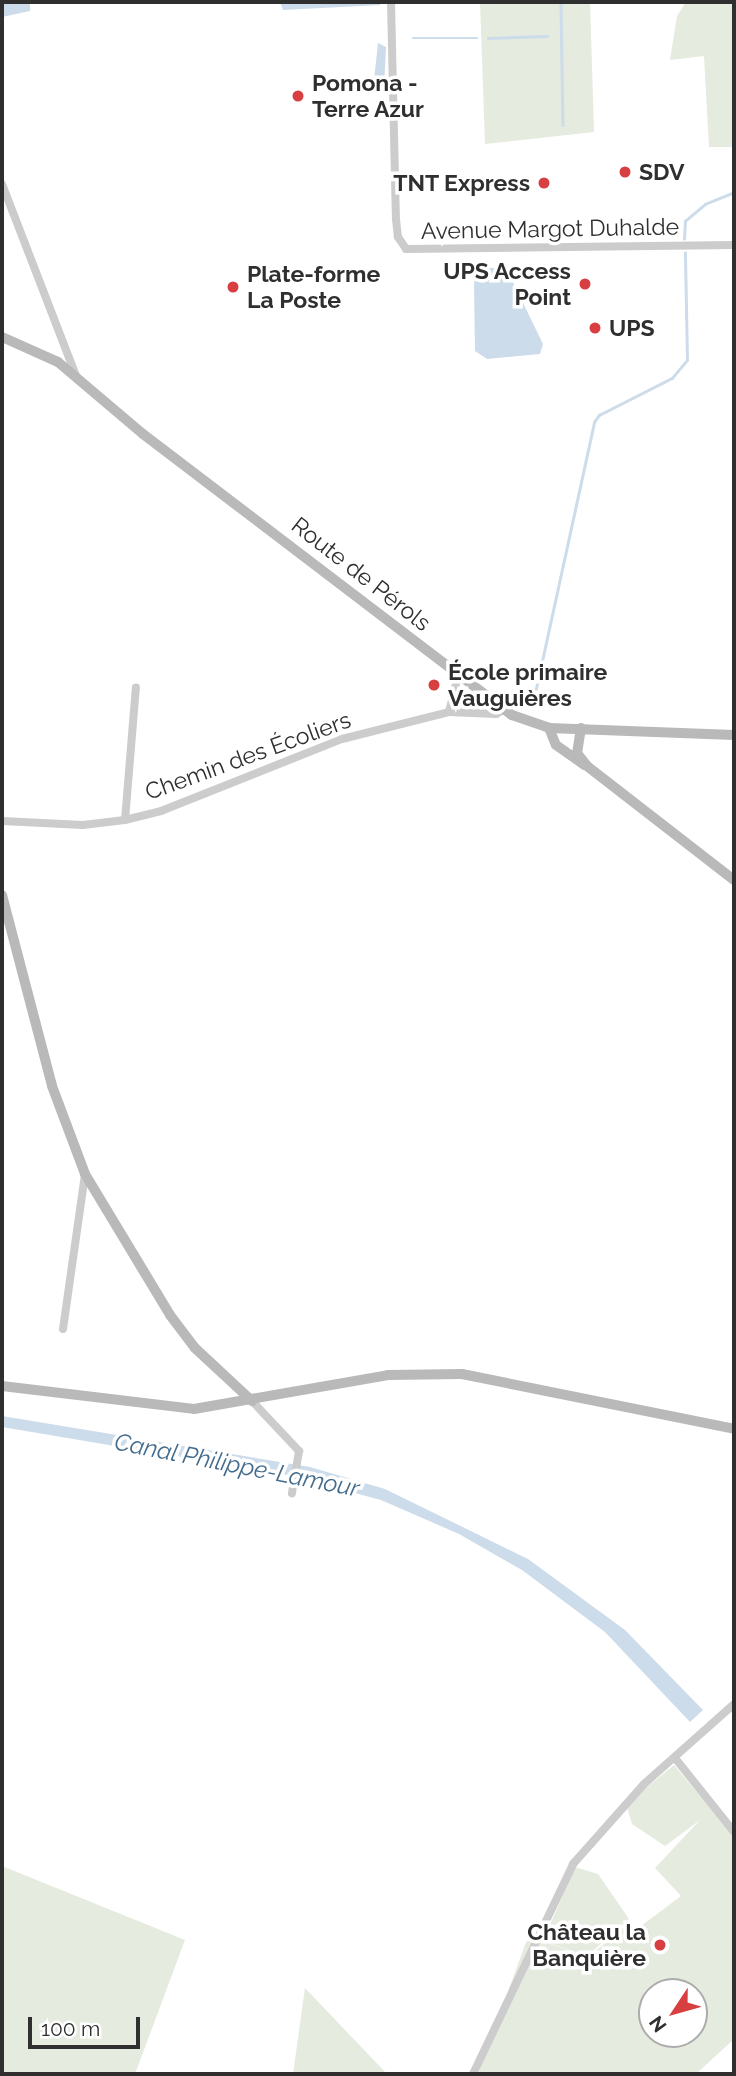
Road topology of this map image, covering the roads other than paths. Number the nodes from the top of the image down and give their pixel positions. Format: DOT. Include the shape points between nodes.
graph roads {
  1 [pos="391,2"];
  2 [pos="2,184"];
  3 [pos="734,245"];
  4 [pos="2,337"];
  5 [pos="75,376"];
  6 [pos="458,675"];
  7 [pos="136,687"];
  8 [pos="504,710"];
  9 [pos="449,712"];
  10 [pos="549,728"];
  11 [pos="581,728"];
  12 [pos="734,735"];
  13 [pos="587,766"];
  14 [pos="125,820"];
  15 [pos="2,821"];
  16 [pos="734,880"];
  17 [pos="2,895"];
  18 [pos="85,1174"];
  19 [pos="63,1329"];
  20 [pos="2,1386"];
  21 [pos="252,1401"];
  22 [pos="734,1429"];
  23 [pos="292,1493"];
  24 [pos="734,1704"];
  25 [pos="675,1758"];
  26 [pos="734,1832"];
  27 [pos="472,2074"];
  1 -- 3 [label="street, Avenue Margot Duhalde" via="396,219 406,249"];
  2 -- 5 [label="street"];
  4 -- 5 [label="street, Route de Pérols" via="38,351"];
  5 -- 6 [label="street, Route de Pérols" via="143,434"];
  6 -- 8 [label="street, Route de Pérols"];
  6 -- 9 [label="street"];
  7 -- 14 [label="street"];
  8 -- 9 [label="street, Chemin des Écoliers" via="496,714"];
  8 -- 10 [label="street, Route de Pérols"];
  9 -- 14 [label="street, Chemin des Écoliers" via="310,749 219,789"];
  10 -- 11 [label="street, Route de Pérols"];
  10 -- 13 [label="street" via="556,745"];
  11 -- 12 [label="street, Route de Pérols"];
  11 -- 13 [label="street" via="578,753"];
  13 -- 16 [label="street"];
  14 -- 15 [label="street, Chemin des Écoliers" via="83,825"];
  17 -- 18 [label="street" via="52,1086"];
  18 -- 19 [label="street"];
  18 -- 21 [label="street" via="170,1315 195,1348"];
  20 -- 21 [label="street" via="159,1407 217,1408"];
  21 -- 22 [label="street" via="388,1375 461,1374"];
  21 -- 23 [label="street" via="291,1439 300,1462"];
  24 -- 25 [label="street"];
  25 -- 26 [label="street"];
  25 -- 27 [label="street" via="644,1784 573,1864"];
}
